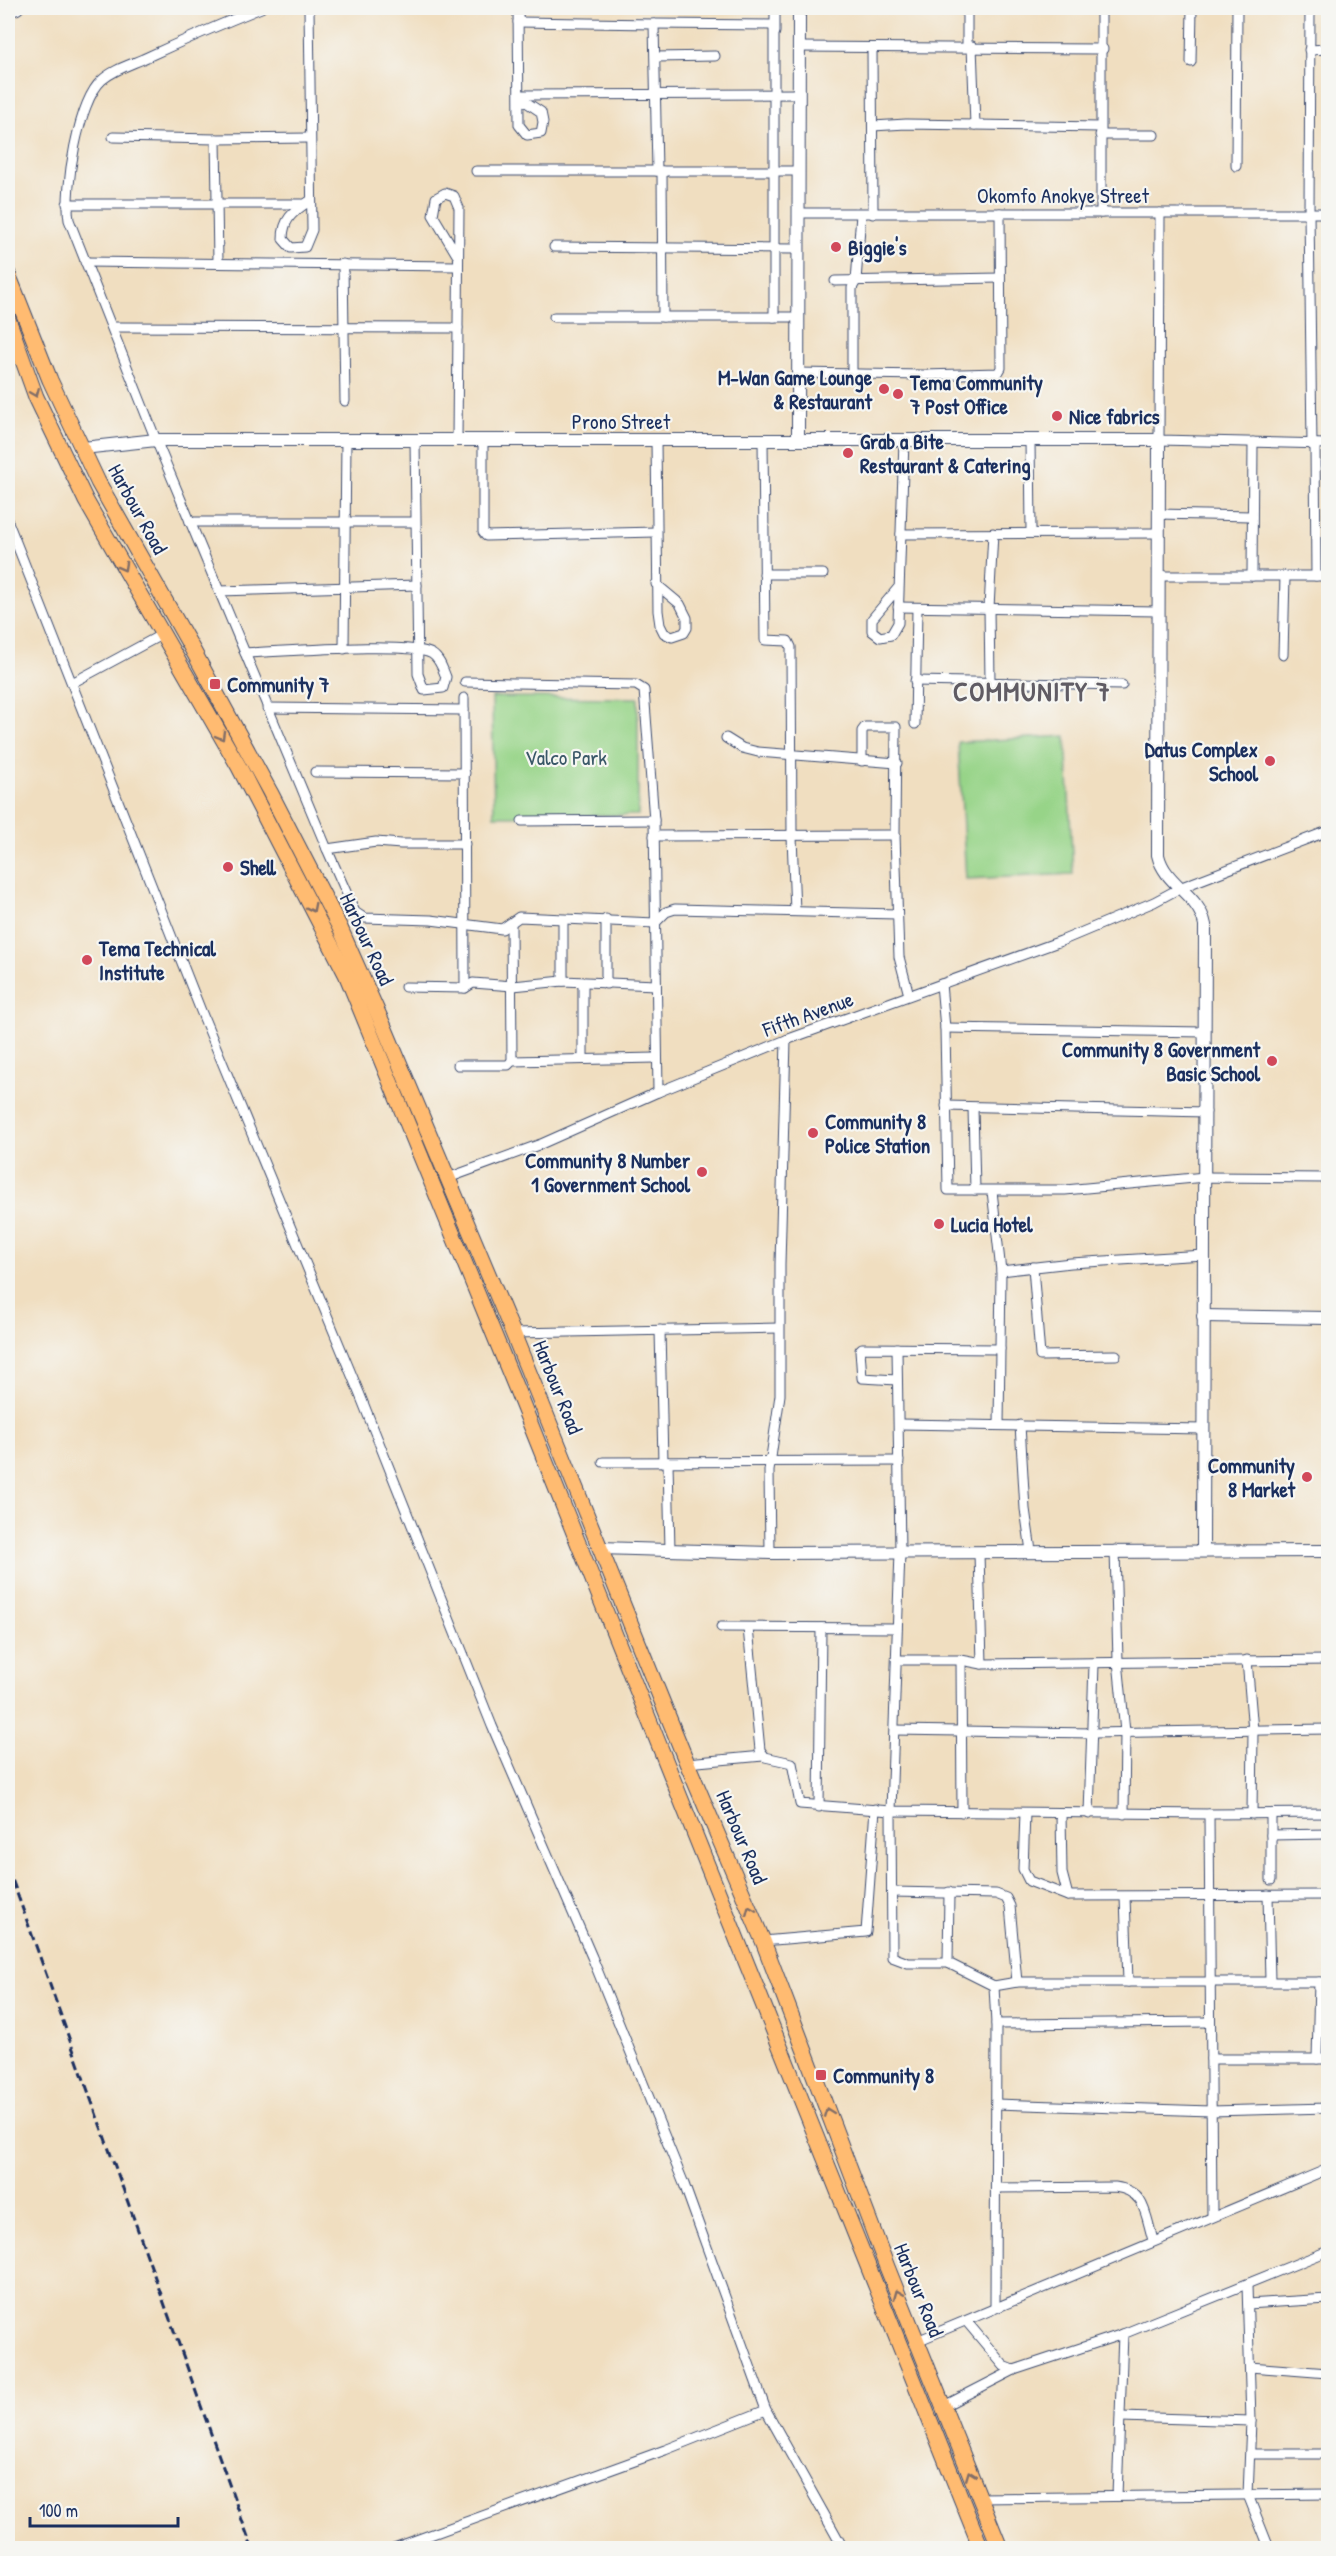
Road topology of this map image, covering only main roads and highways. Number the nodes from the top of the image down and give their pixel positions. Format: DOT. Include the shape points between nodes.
graph roads {
  1 [pos="8,274"];
  2 [pos="8,319"];
  3 [pos="981,2548"];
  4 [pos="1000,2548"];
  4 -- 1 [label="highway, Harbour Road, one-way" via="763,1941 513,1333 340,928 190,645 98,482 50,380"];
  2 -- 3 [label="highway, Harbour Road, one-way" via="36,397 86,501 239,767 346,974"];
}
